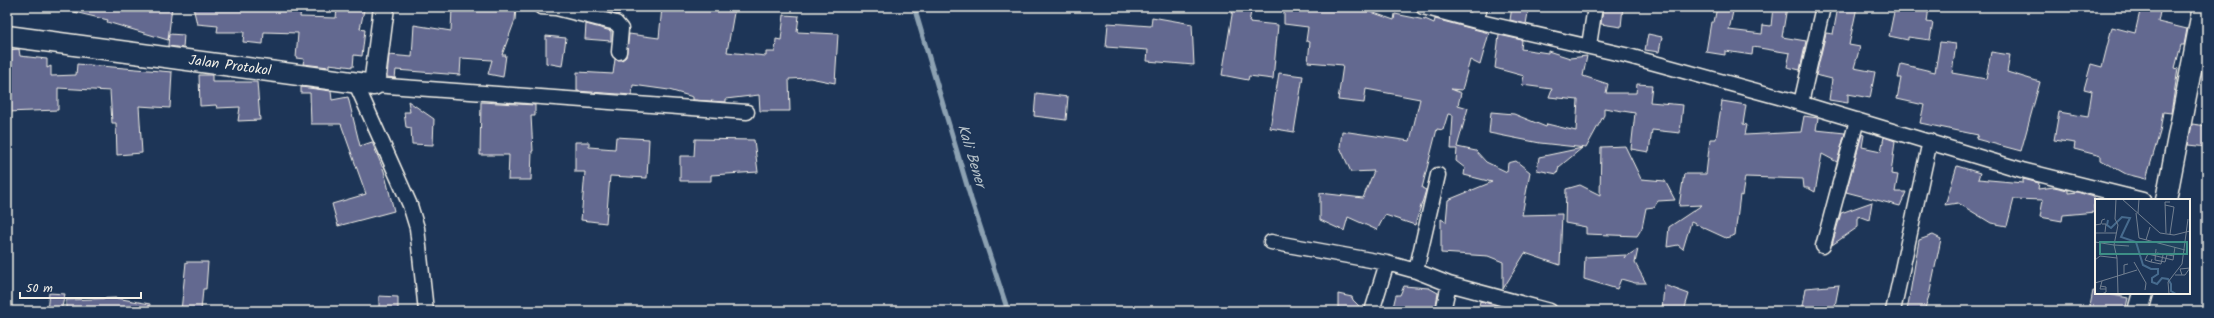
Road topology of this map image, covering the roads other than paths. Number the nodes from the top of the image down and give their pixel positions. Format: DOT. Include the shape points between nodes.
graph roads {
  1 [pos="384,7"];
  2 [pos="541,7"];
  3 [pos="1423,7"];
  4 [pos="1480,7"];
  5 [pos="1595,7"];
  6 [pos="1823,7"];
  7 [pos="2203,7"];
  8 [pos="1476,21"];
  9 [pos="7,36"];
  10 [pos="1589,45"];
  11 [pos="620,52"];
  12 [pos="365,84"];
  13 [pos="1802,103"];
  14 [pos="747,112"];
  15 [pos="1857,120"];
  16 [pos="1930,141"];
  17 [pos="1438,175"];
  18 [pos="2139,199"];
  19 [pos="2166,199"];
  20 [pos="1271,242"];
  21 [pos="1823,246"];
  22 [pos="1387,263"];
  23 [pos="1416,271"];
  24 [pos="1449,284"];
  25 [pos="2142,294"];
  26 [pos="426,311"];
  27 [pos="1372,311"];
  28 [pos="1443,311"];
  29 [pos="1550,311"];
  30 [pos="1893,311"];
  31 [pos="2138,311"];
  1 -- 12 [label="street"];
  2 -- 11 [label="street" via="619,25"];
  3 -- 8 [label="street"];
  4 -- 8 [label="street"];
  5 -- 10 [label="street"];
  6 -- 13 [label="street"];
  7 -- 19 [label="street"];
  8 -- 10 [label="street"];
  9 -- 12 [label="street, Jalan Protokol"];
  10 -- 13 [label="street"];
  12 -- 14 [label="street"];
  12 -- 26 [label="street" via="410,205 419,245"];
  13 -- 15 [label="street"];
  15 -- 16 [label="street"];
  15 -- 21 [label="street"];
  16 -- 18 [label="street" via="2022,170"];
  16 -- 30 [label="street"];
  17 -- 23 [label="street"];
  20 -- 22 [label="street"];
  22 -- 23 [label="street"];
  22 -- 27 [label="street"];
  23 -- 24 [label="street"];
  24 -- 28 [label="street"];
  24 -- 29 [label="street"];
  25 -- 31 [label="street"];
}
